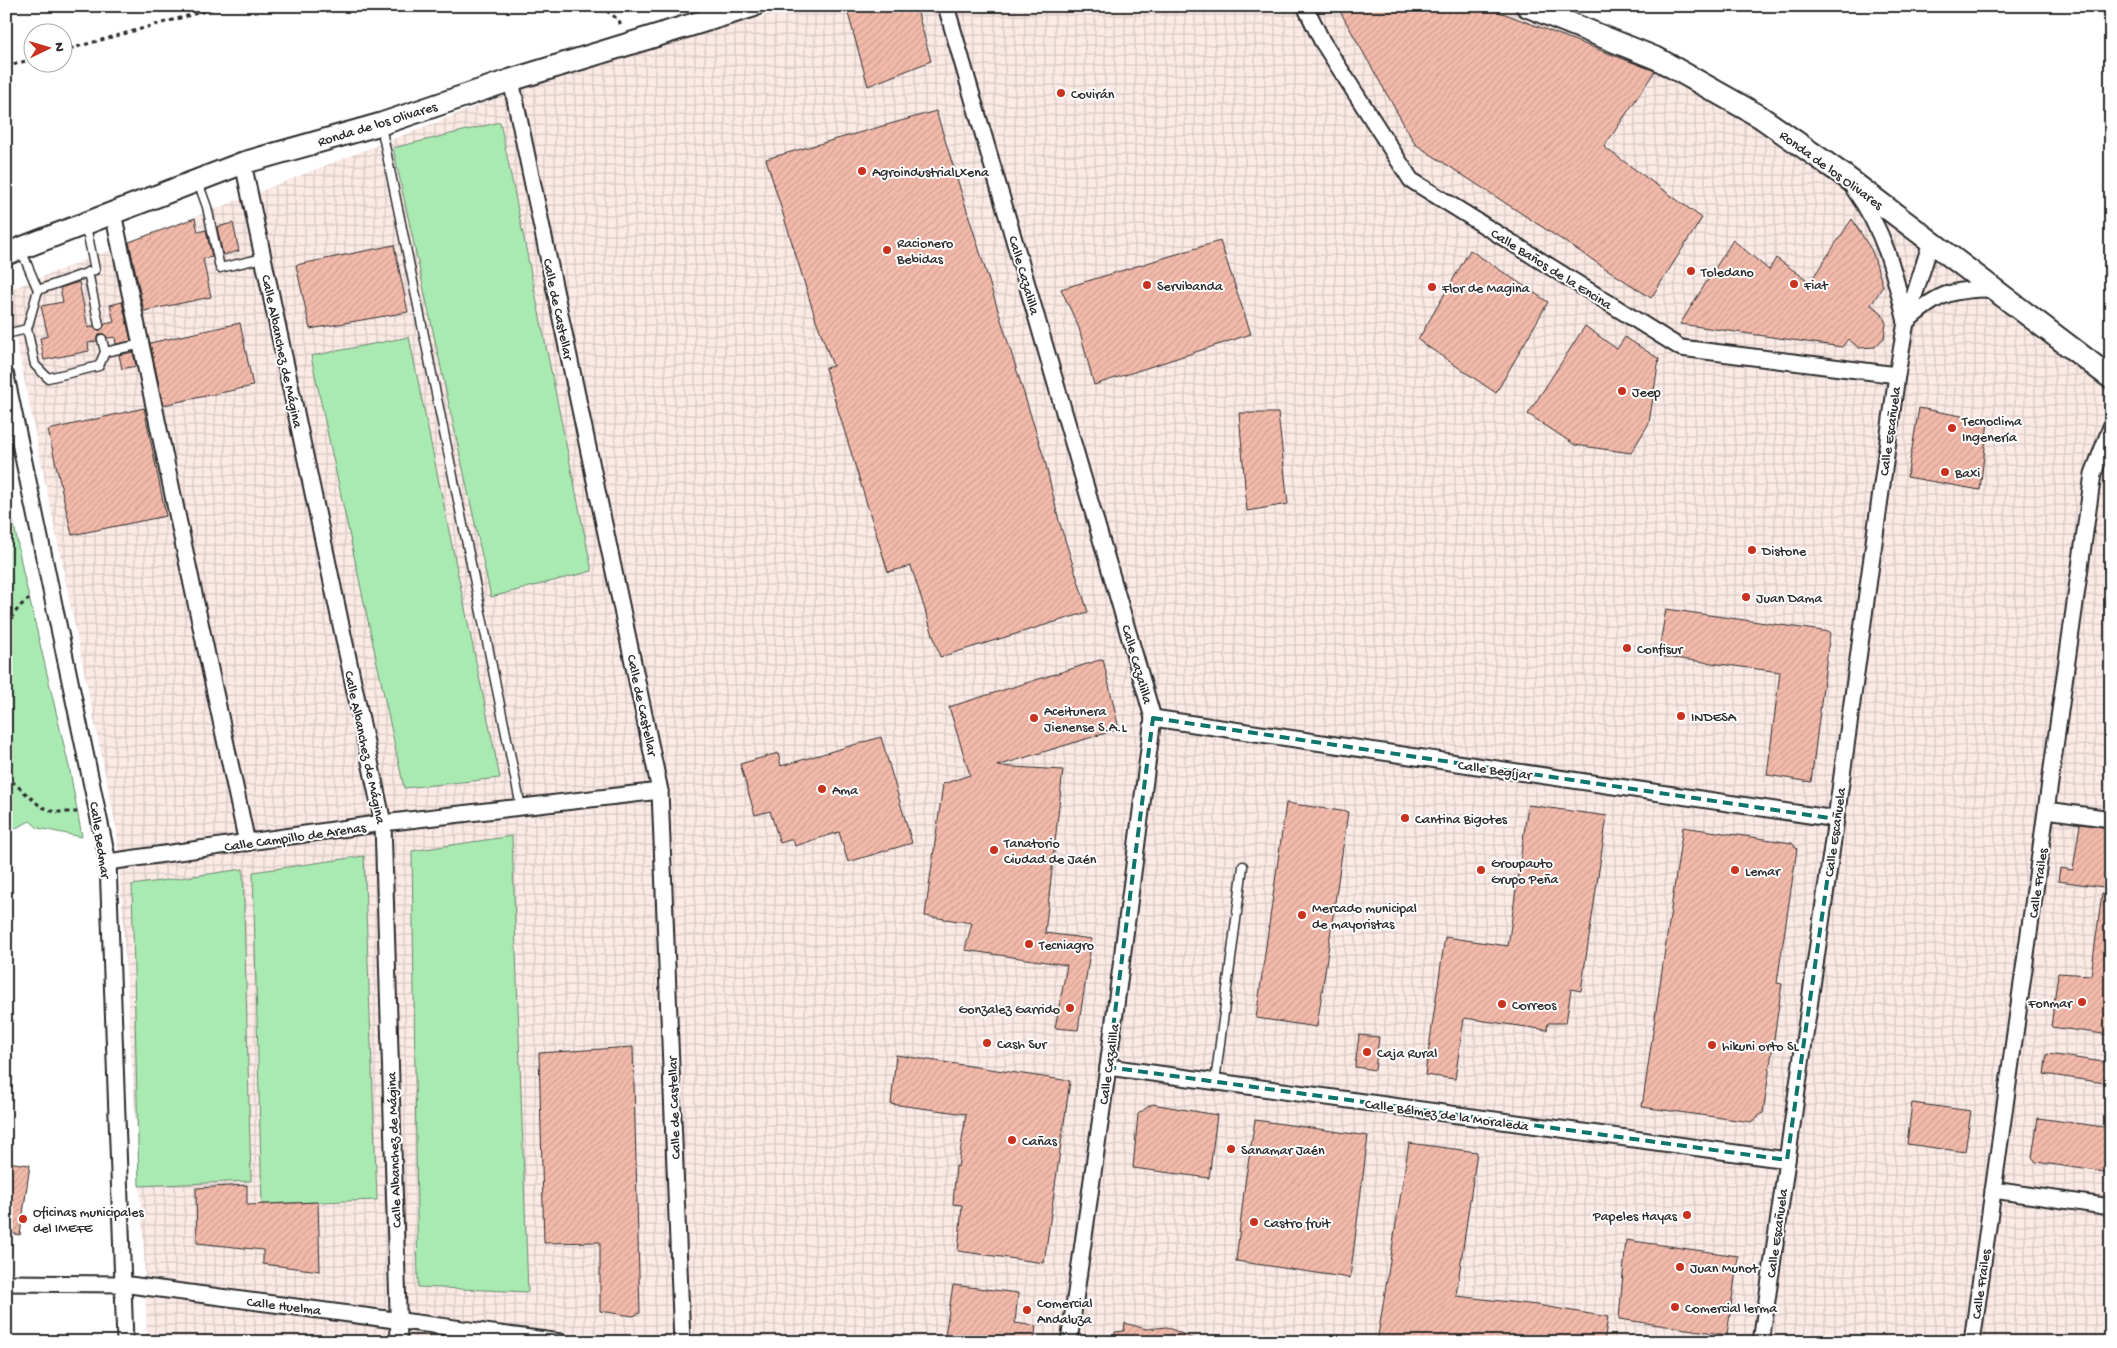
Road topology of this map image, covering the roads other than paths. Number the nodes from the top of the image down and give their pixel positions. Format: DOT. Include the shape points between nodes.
graph roads {
  1 [pos="753,6"];
  2 [pos="946,6"];
  3 [pos="1305,6"];
  4 [pos="1526,6"];
  5 [pos="511,80"];
  6 [pos="381,124"];
  7 [pos="243,163"];
  8 [pos="1842,174"];
  9 [pos="197,180"];
  10 [pos="113,213"];
  11 [pos="85,224"];
  12 [pos="1931,242"];
  13 [pos="13,251"];
  14 [pos="263,258"];
  15 [pos="88,272"];
  16 [pos="1992,289"];
  17 [pos="38,290"];
  18 [pos="1906,322"];
  19 [pos="99,325"];
  20 [pos="27,329"];
  21 [pos="6,334"];
  22 [pos="102,340"];
  23 [pos="142,343"];
  24 [pos="104,352"];
  25 [pos="1897,375"];
  26 [pos="6,376"];
  27 [pos="2111,378"];
  28 [pos="2111,427"];
  29 [pos="1154,718"];
  30 [pos="660,790"];
  31 [pos="521,807"];
  32 [pos="2048,810"];
  33 [pos="2111,819"];
  34 [pos="1836,820"];
  35 [pos="383,823"];
  36 [pos="247,842"];
  37 [pos="108,862"];
  38 [pos="1243,866"];
  39 [pos="1108,1067"];
  40 [pos="1215,1083"];
  41 [pos="1786,1160"];
  42 [pos="1993,1190"];
  43 [pos="2111,1207"];
  44 [pos="6,1283"];
  45 [pos="122,1284"];
  46 [pos="398,1320"];
  47 [pos="125,1342"];
  48 [pos="399,1342"];
  49 [pos="562,1342"];
  50 [pos="682,1342"];
  51 [pos="1069,1342"];
  52 [pos="1760,1342"];
  53 [pos="1972,1342"];
  1 -- 5 [label="main road, Ronda de los Olivares"];
  2 -- 29 [label="street, Calle Cazalilla"];
  3 -- 25 [label="street, Calle Baños de la Encina" via="1322,41 1411,180 1681,348"];
  4 -- 8 [label="main road, Ronda de los Olivares" via="1658,59 1759,116"];
  5 -- 6 [label="main road, Ronda de los Olivares"];
  5 -- 30 [label="street, Calle de Castellar"];
  6 -- 7 [label="main road, Ronda de los Olivares"];
  6 -- 31 [label="lane"];
  7 -- 9 [label="main road, Ronda de los Olivares"];
  7 -- 14 [label="street, Calle Albanchez de Mágina"];
  8 -- 12 [label="main road, Ronda de los Olivares"];
  8 -- 18 [label="street, Calle Escañuela" via="1867,207 1885,242"];
  9 -- 10 [label="main road, Ronda de los Olivares"];
  9 -- 14 [label="lane" via="220,268"];
  10 -- 11 [label="main road, Ronda de los Olivares"];
  10 -- 23 [label="street"];
  11 -- 13 [label="main road, Ronda de los Olivares"];
  11 -- 15 [label="lane" via="95,270"];
  12 -- 16 [label="main road, Ronda de los Olivares"];
  12 -- 18 [label="street, Calle Escañuela"];
  13 -- 17 [label="lane"];
  14 -- 35 [label="street, Calle Albanchez de Mágina"];
  15 -- 17 [label="lane"];
  15 -- 19 [label="lane"];
  16 -- 18 [label="street" via="1966,289 1943,294"];
  16 -- 27 [label="main road, Ronda de los Olivares"];
  17 -- 20 [label="lane"];
  18 -- 25 [label="street, Calle Escañuela"];
  20 -- 21 [label="lane"];
  20 -- 24 [label="lane" via="35,365 48,378 100,366"];
  22 -- 24 [label="lane"];
  23 -- 24 [label="lane"];
  23 -- 36 [label="street"];
  25 -- 34 [label="street, Calle Escañuela"];
  26 -- 37 [label="street, Calle Bedmar"];
  28 -- 32 [label="street, Calle Frailes" via="2093,474"];
  29 -- 34 [label="street, Calle Begíjar"];
  29 -- 39 [label="street, Calle Cazalilla"];
  30 -- 31 [label="street, Calle Campillo de Arenas"];
  30 -- 50 [label="street, Calle de Castellar"];
  31 -- 35 [label="street, Calle Campillo de Arenas"];
  32 -- 33 [label="street"];
  32 -- 42 [label="street, Calle Frailes"];
  34 -- 41 [label="street, Calle Escañuela"];
  35 -- 36 [label="street, Calle Campillo de Arenas"];
  35 -- 46 [label="street, Calle Albanchez de Mágina"];
  36 -- 37 [label="street, Calle Campillo de Arenas"];
  37 -- 45 [label="street, Calle Bedmar"];
  38 -- 40 [label="lane"];
  39 -- 40 [label="street, Calle Bélmez de la Moraleda"];
  39 -- 51 [label="street, Calle Cazalilla"];
  40 -- 41 [label="street, Calle Bélmez de la Moraleda"];
  41 -- 52 [label="street, Calle Escañuela"];
  42 -- 43 [label="street"];
  42 -- 53 [label="street, Calle Frailes"];
  44 -- 45 [label="street, Calle Huelma"];
  45 -- 46 [label="street, Calle Huelma"];
  45 -- 47 [label="street, Calle Bedmar"];
  46 -- 48 [label="street, Calle Albanchez de Mágina"];
  46 -- 49 [label="street, Calle Huelma"];
}
